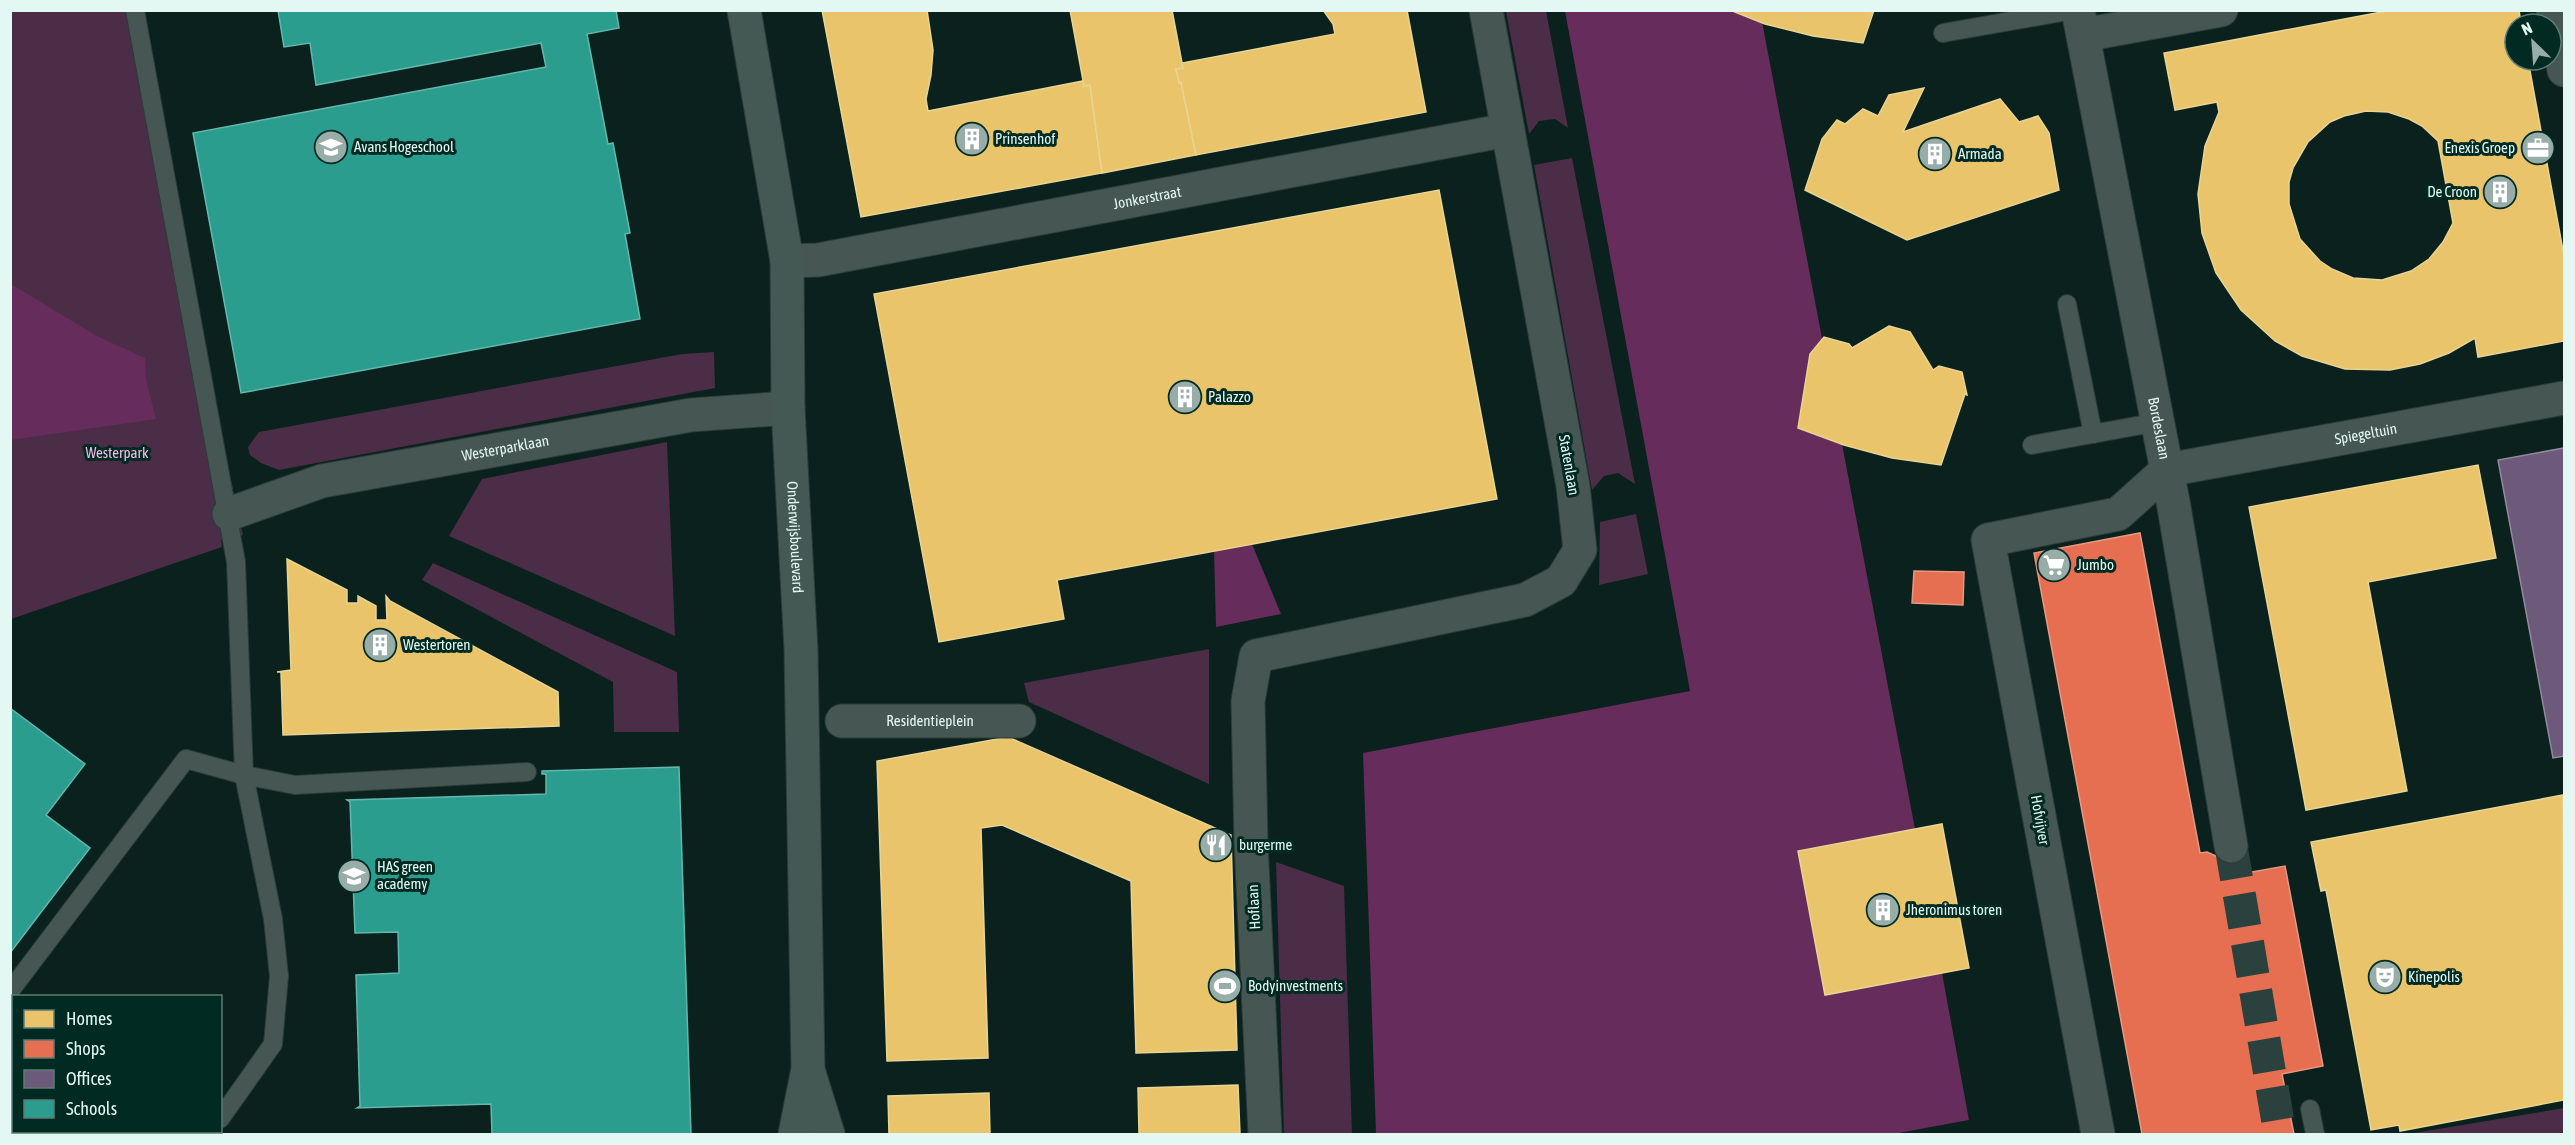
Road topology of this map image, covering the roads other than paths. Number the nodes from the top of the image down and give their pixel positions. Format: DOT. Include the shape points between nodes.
graph roads {
  1 [pos="135,10"];
  2 [pos="744,10"];
  3 [pos="1486,10"];
  4 [pos="2221,10"];
  5 [pos="2553,10"];
  6 [pos="2011,16"];
  7 [pos="2078,19"];
  8 [pos="1943,33"];
  9 [pos="2565,70"];
  10 [pos="1507,130"];
  11 [pos="788,261"];
  12 [pos="2067,304"];
  13 [pos="2565,398"];
  14 [pos="788,408"];
  15 [pos="2158,422"];
  16 [pos="2093,434"];
  17 [pos="2032,445"];
  18 [pos="2167,470"];
  19 [pos="229,514"];
  20 [pos="1252,679"];
  21 [pos="842,721"];
  22 [pos="1019,721"];
  23 [pos="527,772"];
  24 [pos="244,775"];
  25 [pos="2231,846"];
  26 [pos="10,991"];
  27 [pos="808,1069"];
  28 [pos="2310,1109"];
  29 [pos="222,1116"];
  30 [pos="795,1134"];
  31 [pos="828,1134"];
  32 [pos="1265,1134"];
  33 [pos="2098,1134"];
  34 [pos="2315,1134"];
  1 -- 19 [label="lane"];
  2 -- 11 [label="street, Onderwijsboulevard"];
  3 -- 10 [label="street, Statenlaan"];
  4 -- 7 [label="street"];
  5 -- 9 [label="street"];
  6 -- 7 [label="lane"];
  6 -- 8 [label="lane"];
  7 -- 15 [label="street, Bordeslaan"];
  10 -- 11 [label="street, Jonkerstraat" via="841,256"];
  10 -- 20 [label="street, Statenlaan" via="1574,486 1580,550 1561,581 1525,600 1256,656"];
  11 -- 14 [label="street, Onderwijsboulevard"];
  12 -- 16 [label="lane"];
  13 -- 18 [label="street, Spiegeltuin"];
  14 -- 19 [label="street, Westerparklaan" via="691,415 322,482"];
  14 -- 27 [label="street, Onderwijsboulevard" via="801,650"];
  15 -- 16 [label="lane"];
  15 -- 18 [label="street, Bordeslaan"];
  16 -- 17 [label="lane"];
  18 -- 25 [label="street, Bordeslaan"];
  18 -- 33 [label="street, Hofvijver" via="2118,514 1988,540"];
  19 -- 24 [label="lane" via="236,562"];
  20 -- 32 [label="street, Hoflaan" via="1248,701 1251,843"];
  21 -- 22 [label="street, Residentieplein"];
  23 -- 24 [label="lane" via="295,785"];
  24 -- 26 [label="lane" via="186,759"];
  24 -- 29 [label="lane" via="273,919 279,976 273,1044"];
  27 -- 30 [label="street, Onderwijsboulevard"];
  27 -- 31 [label="street, Onderwijsboulevard"];
  28 -- 34 [label="lane"];
}
